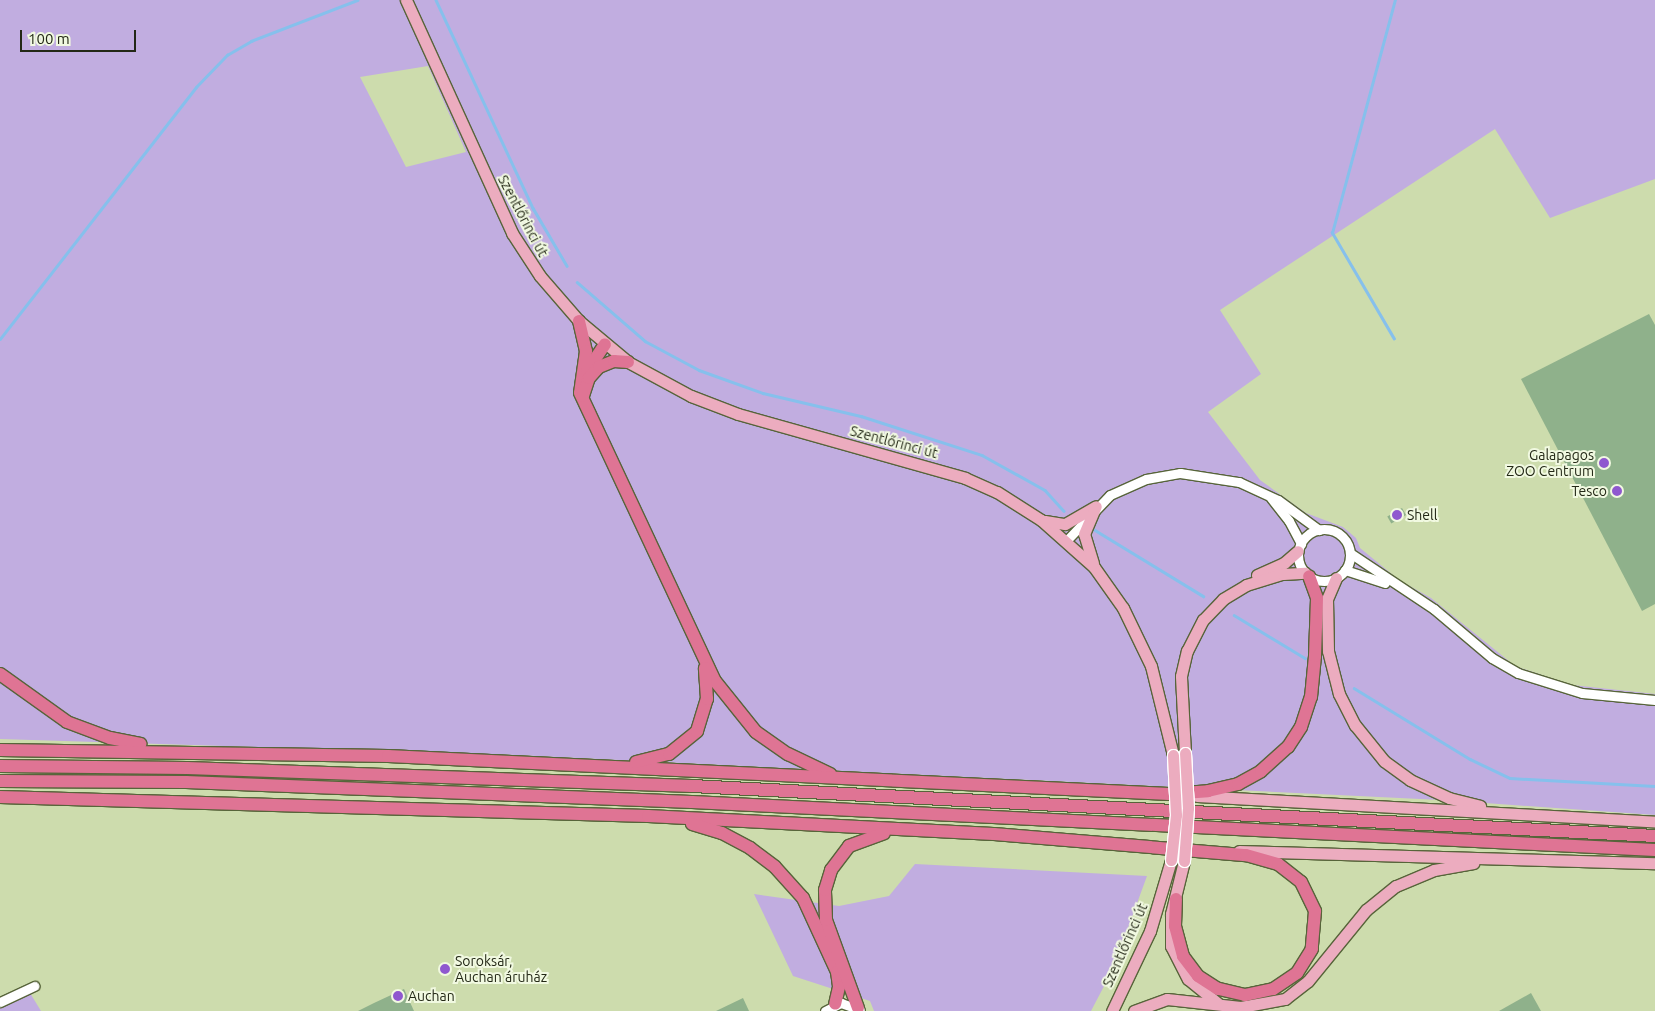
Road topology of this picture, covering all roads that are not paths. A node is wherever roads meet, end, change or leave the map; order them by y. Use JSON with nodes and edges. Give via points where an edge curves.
{"nodes":[{"id":1,"x":406,"y":0,"type":"edge"},
{"id":2,"x":579,"y":321,"type":"junction"},
{"id":3,"x":605,"y":344,"type":"junction"},
{"id":4,"x":586,"y":358,"type":"junction"},
{"id":5,"x":628,"y":362,"type":"junction"},
{"id":6,"x":582,"y":398,"type":"junction"},
{"id":7,"x":1270,"y":498,"type":"junction"},
{"id":8,"x":1096,"y":506,"type":"junction"},
{"id":9,"x":1041,"y":520,"type":"junction"},
{"id":10,"x":1319,"y":530,"type":"junction"},
{"id":11,"x":1067,"y":540,"type":"junction"},
{"id":12,"x":1300,"y":548,"type":"junction"},
{"id":13,"x":1350,"y":553,"type":"junction"},
{"id":14,"x":1094,"y":567,"type":"junction"},
{"id":15,"x":1345,"y":570,"type":"junction"},
{"id":16,"x":1307,"y":575,"type":"junction"},
{"id":17,"x":1336,"y":578,"type":"junction"},
{"id":18,"x":1246,"y":585,"type":"junction"},
{"id":19,"x":1395,"y":586,"type":"junction"},
{"id":20,"x":704,"y":661,"type":"junction"},
{"id":21,"x":0,"y":674,"type":"edge"},
{"id":22,"x":1655,"y":700,"type":"edge"},
{"id":23,"x":0,"y":750,"type":"edge"},
{"id":24,"x":237,"y":751,"type":"junction"},
{"id":25,"x":0,"y":766,"type":"edge"},
{"id":26,"x":610,"y":766,"type":"junction"},
{"id":27,"x":839,"y":777,"type":"junction"},
{"id":28,"x":0,"y":781,"type":"edge"},
{"id":29,"x":1169,"y":794,"type":"junction"},
{"id":30,"x":0,"y":798,"type":"edge"},
{"id":31,"x":1524,"y":814,"type":"junction"},
{"id":32,"x":648,"y":816,"type":"junction"},
{"id":33,"x":1655,"y":822,"type":"edge"},
{"id":34,"x":926,"y":830,"type":"junction"},
{"id":35,"x":1655,"y":836,"type":"edge"},
{"id":36,"x":1655,"y":850,"type":"edge"},
{"id":37,"x":1200,"y":851,"type":"junction"},
{"id":38,"x":1529,"y":860,"type":"junction"},
{"id":39,"x":1655,"y":863,"type":"edge"},
{"id":40,"x":1176,"y":899,"type":"junction"},
{"id":41,"x":34,"y":986,"type":"dead end"},
{"id":42,"x":0,"y":1002,"type":"edge"},
{"id":43,"x":1220,"y":1004,"type":"junction"},
{"id":44,"x":830,"y":1008,"type":"edge"},
{"id":45,"x":859,"y":1010,"type":"edge"},
{"id":46,"x":1112,"y":1011,"type":"edge"},
{"id":47,"x":1134,"y":1011,"type":"edge"}],
"edges":[{"from":1,"to":2,"type":"main road","name":"Szentlőrinci út","via":[[512,233],[540,276]]},
{"from":2,"to":3,"type":"main road","name":"Szentlőrinci út"},
{"from":2,"to":4,"type":"highway"},
{"from":3,"to":4,"type":"highway"},
{"from":3,"to":5,"type":"main road","name":"Szentlőrinci út"},
{"from":3,"to":6,"type":"highway","via":[[584,378]]},
{"from":4,"to":6,"type":"highway","via":[[579,382]]},
{"from":5,"to":6,"type":"highway","via":[[614,361],[599,367],[589,378]]},
{"from":5,"to":9,"type":"main road","name":"Szentlőrinci út","via":[[676,389],[738,414],[964,478],[997,492]]},
{"from":6,"to":20,"type":"highway"},
{"from":7,"to":8,"type":"street","via":[[1230,479],[1180,473],[1137,482]]},
{"from":7,"to":10,"type":"street"},
{"from":7,"to":12,"type":"street","via":[[1293,525]]},
{"from":8,"to":9,"type":"main road","via":[[1065,524]]},
{"from":8,"to":11,"type":"street"},
{"from":8,"to":14,"type":"main road","via":[[1084,534]]},
{"from":9,"to":11,"type":"main road","name":"Szentlőrinci út"},
{"from":10,"to":12,"type":"street"},
{"from":10,"to":13,"type":"street","via":[[1338,533]]},
{"from":11,"to":14,"type":"main road","name":"Szentlőrinci út"},
{"from":12,"to":16,"type":"street"},
{"from":12,"to":18,"type":"main road"},
{"from":13,"to":15,"type":"street"},
{"from":13,"to":19,"type":"street"},
{"from":14,"to":46,"type":"main road","name":"Szentlőrinci út","bridge":true,"via":[[1123,608],[1144,647],[1157,684],[1173,755],[1176,800],[1170,860],[1150,931]]},
{"from":15,"to":17,"type":"street"},
{"from":15,"to":19,"type":"street"},
{"from":16,"to":17,"type":"street","via":[[1322,581]]},
{"from":16,"to":18,"type":"main road","via":[[1276,576]]},
{"from":16,"to":29,"type":"highway","via":[[1317,598],[1313,681],[1307,713],[1293,741],[1270,765],[1238,784]]},
{"from":17,"to":31,"type":"main road","via":[[1328,593],[1326,611],[1331,667],[1344,705],[1367,742],[1402,775],[1434,793]]},
{"from":18,"to":40,"type":"main road","bridge":true,"via":[[1208,614],[1187,651],[1180,697],[1188,808],[1184,861]]},
{"from":19,"to":22,"type":"street","via":[[1434,609],[1492,658],[1525,676],[1582,693]]},
{"from":20,"to":26,"type":"highway","via":[[705,712],[691,738],[669,754]]},
{"from":20,"to":27,"type":"highway","via":[[722,694],[756,732],[788,754]]},
{"from":21,"to":24,"type":"highway","via":[[56,716],[110,738]]},
{"from":23,"to":24,"type":"highway"},
{"from":24,"to":26,"type":"highway"},
{"from":25,"to":35,"type":"highway","via":[[187,768],[692,786]]},
{"from":26,"to":27,"type":"highway"},
{"from":27,"to":29,"type":"highway"},
{"from":28,"to":36,"type":"highway","via":[[186,782],[692,802]]},
{"from":29,"to":31,"type":"main road"},
{"from":30,"to":32,"type":"highway"},
{"from":31,"to":33,"type":"main road"},
{"from":32,"to":34,"type":"highway"},
{"from":32,"to":44,"type":"highway","via":[[722,833],[781,872],[803,898],[839,980]]},
{"from":34,"to":37,"type":"highway"},
{"from":34,"to":45,"type":"highway","via":[[862,838],[842,854],[827,880],[826,920]]},
{"from":37,"to":38,"type":"main road","via":[[1383,853]]},
{"from":37,"to":40,"type":"highway","via":[[1263,858],[1296,877],[1310,898],[1316,918],[1316,932],[1308,958],[1290,980],[1264,992],[1236,994],[1211,986],[1193,971],[1179,946]]},
{"from":38,"to":39,"type":"main road"},
{"from":38,"to":43,"type":"main road","via":[[1464,864],[1408,880],[1366,910],[1308,981],[1285,999],[1256,1006]]},
{"from":40,"to":43,"type":"main road","via":[[1169,928],[1176,962],[1195,987]]},
{"from":41,"to":42,"type":"street"},
{"from":43,"to":47,"type":"main road","via":[[1167,999]]},
{"from":44,"to":45,"type":"street"}]}
